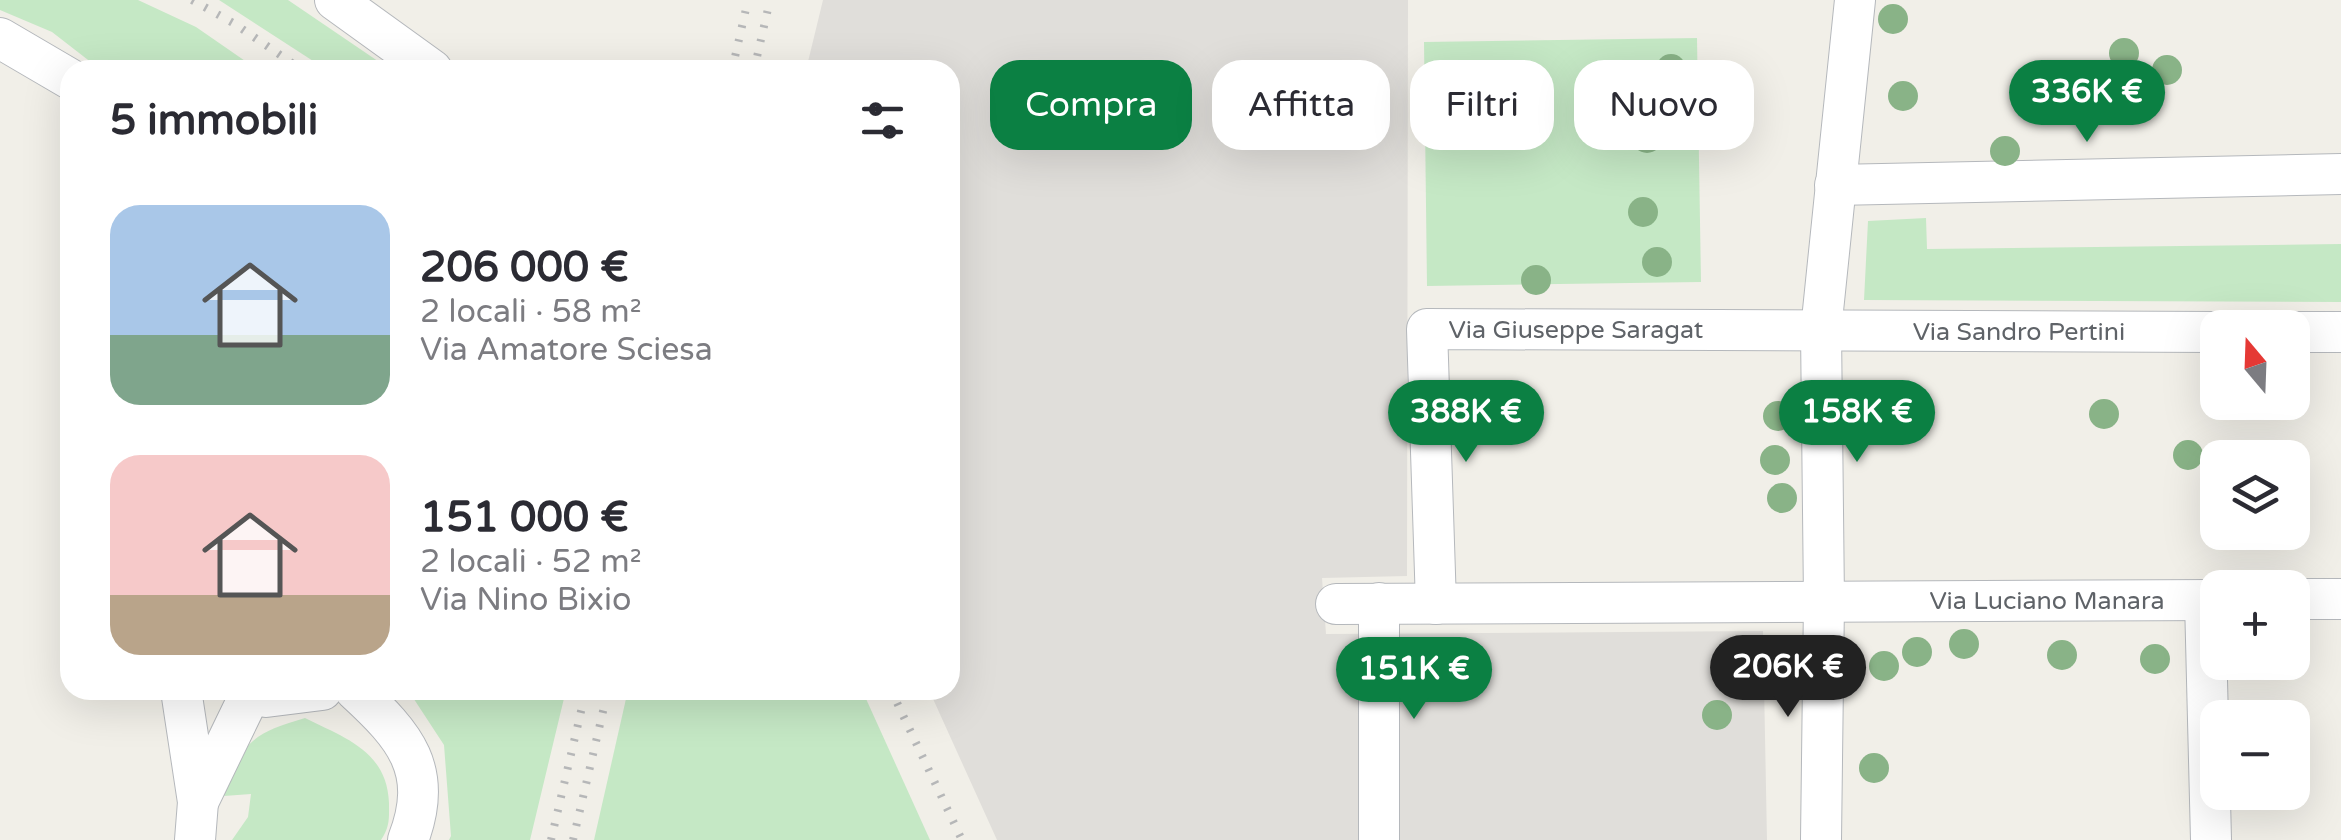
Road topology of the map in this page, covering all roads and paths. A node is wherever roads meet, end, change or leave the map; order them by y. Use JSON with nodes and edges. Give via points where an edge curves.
{"nodes":[{"id":1,"x":335,"y":0,"type":"edge"},
{"id":2,"x":1855,"y":0,"type":"edge"},
{"id":3,"x":0,"y":38,"type":"edge"},
{"id":4,"x":419,"y":60,"type":"edge"},
{"id":5,"x":60,"y":73,"type":"edge"},
{"id":6,"x":2341,"y":174,"type":"edge"},
{"id":7,"x":1836,"y":185,"type":"junction"},
{"id":8,"x":1820,"y":330,"type":"junction"},
{"id":9,"x":2200,"y":332,"type":"edge"},
{"id":10,"x":2310,"y":332,"type":"edge"},
{"id":11,"x":2341,"y":332,"type":"edge"},
{"id":12,"x":2310,"y":599,"type":"edge"},
{"id":13,"x":2341,"y":599,"type":"edge"},
{"id":14,"x":2200,"y":600,"type":"edge"},
{"id":15,"x":1824,"y":601,"type":"junction"},
{"id":16,"x":1336,"y":604,"type":"dead end"},
{"id":17,"x":1379,"y":604,"type":"junction"},
{"id":18,"x":1436,"y":604,"type":"junction"},
{"id":19,"x":2211,"y":680,"type":"edge"},
{"id":20,"x":182,"y":700,"type":"edge"},
{"id":21,"x":207,"y":700,"type":"edge"},
{"id":22,"x":252,"y":700,"type":"edge"},
{"id":23,"x":261,"y":700,"type":"edge"},
{"id":24,"x":358,"y":700,"type":"edge"},
{"id":25,"x":196,"y":821,"type":"edge"},
{"id":26,"x":408,"y":840,"type":"edge"},
{"id":27,"x":1379,"y":840,"type":"edge"},
{"id":28,"x":1822,"y":840,"type":"edge"},
{"id":29,"x":2210,"y":840,"type":"edge"}],
"edges":[{"from":1,"to":4,"type":"street"},
{"from":2,"to":7,"type":"street"},
{"from":3,"to":5,"type":"street"},
{"from":6,"to":7,"type":"street"},
{"from":7,"to":8,"type":"street"},
{"from":8,"to":9,"type":"street","name":"Via Sandro Pertini"},
{"from":8,"to":15,"type":"street"},
{"from":8,"to":18,"type":"street","name":"Via Giuseppe Saragat","via":[[1427,329]]},
{"from":10,"to":11,"type":"street"},
{"from":12,"to":13,"type":"street"},
{"from":14,"to":15,"type":"street","name":"Via Luciano Manara"},
{"from":15,"to":18,"type":"street","name":"Via Luciano Manara"},
{"from":15,"to":28,"type":"street"},
{"from":16,"to":17,"type":"street","name":"Via Luciano Manara"},
{"from":17,"to":18,"type":"street","name":"Via Luciano Manara"},
{"from":17,"to":27,"type":"street"},
{"from":19,"to":29,"type":"street"},
{"from":20,"to":25,"type":"street"},
{"from":21,"to":22,"type":"street","via":[[230,706]]},
{"from":23,"to":25,"type":"street"},
{"from":24,"to":26,"type":"street","via":[[383,715],[418,775],[418,811]]}]}
